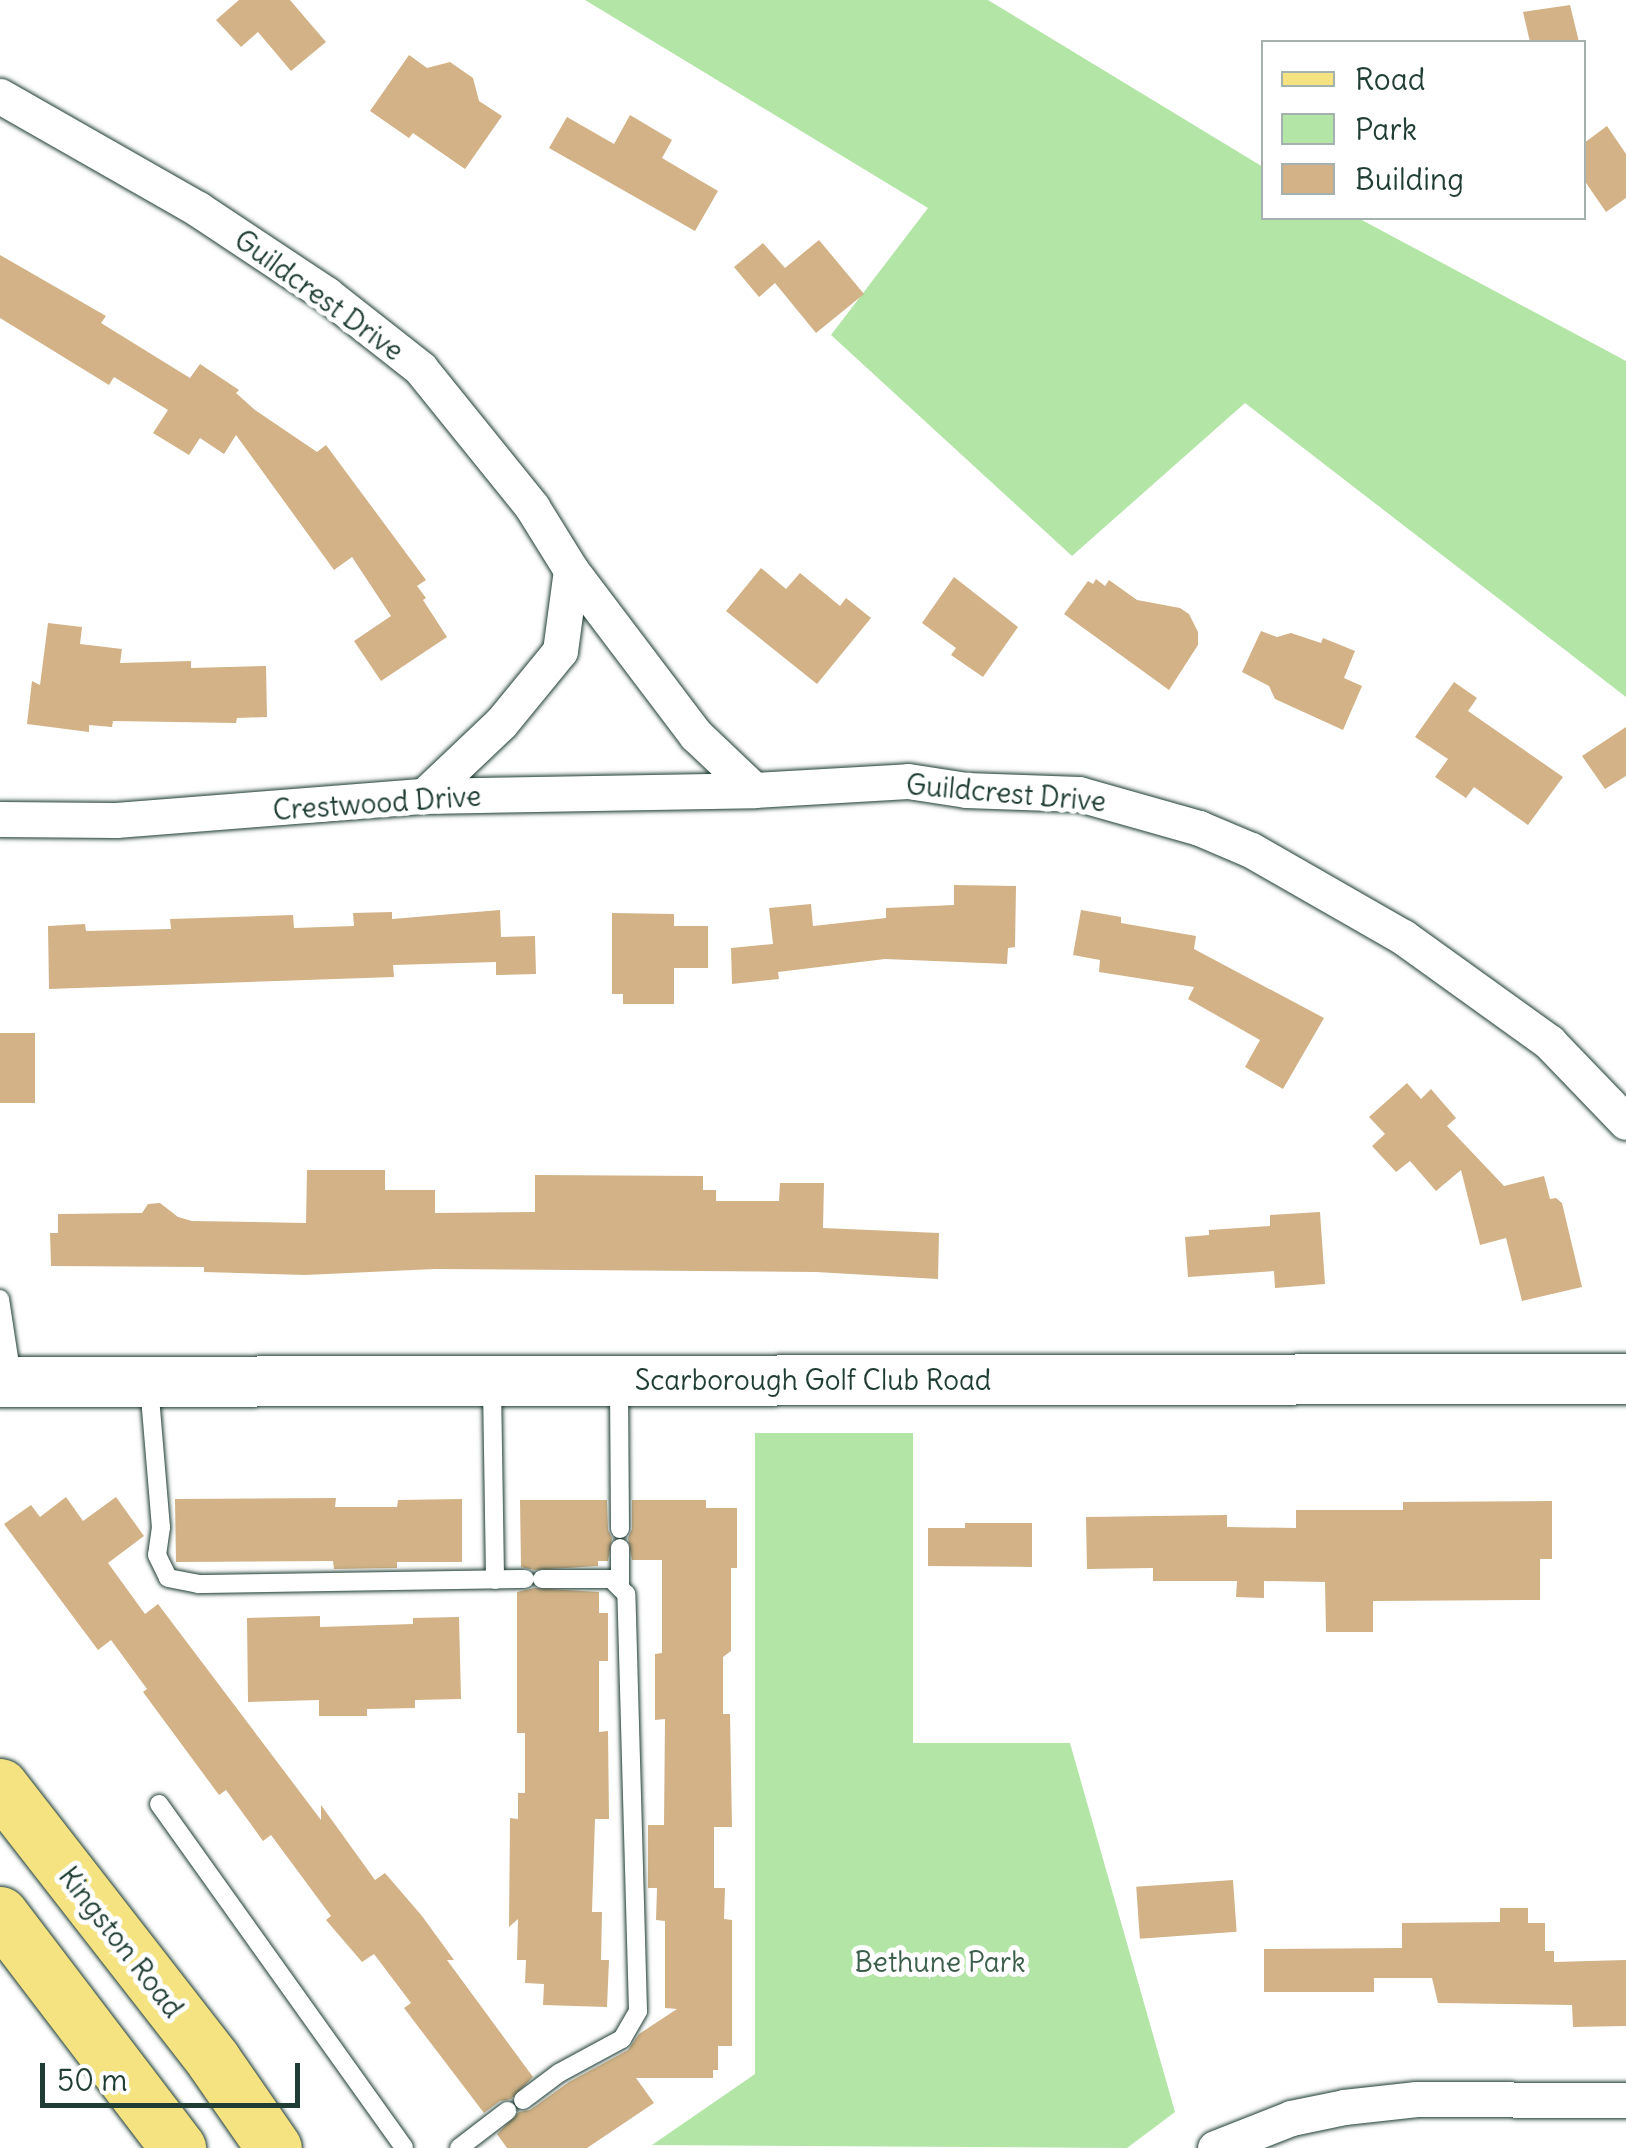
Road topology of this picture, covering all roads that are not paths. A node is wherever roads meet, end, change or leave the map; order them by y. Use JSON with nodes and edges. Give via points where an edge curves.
{"nodes":[{"id":1,"x":0,"y":96,"type":"edge"},
{"id":2,"x":571,"y":570,"type":"junction"},
{"id":3,"x":754,"y":790,"type":"junction"},
{"id":4,"x":424,"y":796,"type":"junction"},
{"id":5,"x":0,"y":820,"type":"edge"},
{"id":6,"x":1626,"y":1122,"type":"edge"},
{"id":7,"x":0,"y":1299,"type":"edge"},
{"id":8,"x":492,"y":1379,"type":"junction"},
{"id":9,"x":1626,"y":1379,"type":"edge"},
{"id":10,"x":149,"y":1380,"type":"junction"},
{"id":11,"x":619,"y":1380,"type":"junction"},
{"id":12,"x":6,"y":1382,"type":"edge"},
{"id":13,"x":620,"y":1528,"type":"dead end"},
{"id":14,"x":620,"y":1548,"type":"dead end"},
{"id":15,"x":495,"y":1580,"type":"junction"},
{"id":16,"x":620,"y":1584,"type":"junction"},
{"id":17,"x":0,"y":1786,"type":"edge"},
{"id":18,"x":158,"y":1804,"type":"dead end"},
{"id":19,"x":0,"y":1914,"type":"edge"},
{"id":20,"x":1626,"y":2100,"type":"edge"},
{"id":21,"x":178,"y":2148,"type":"edge"},
{"id":22,"x":274,"y":2148,"type":"edge"},
{"id":23,"x":404,"y":2148,"type":"edge"},
{"id":24,"x":459,"y":2148,"type":"edge"},
{"id":25,"x":1215,"y":2148,"type":"edge"}],
"edges":[{"from":1,"to":2,"type":"street","name":"Guildcrest Drive","via":[[198,209],[326,294],[420,368],[532,507]]},
{"from":2,"to":3,"type":"street","name":"Guildcrest Drive","via":[[696,736]]},
{"from":2,"to":4,"type":"street","via":[[560,651],[501,722]]},
{"from":3,"to":4,"type":"street","name":"Crestwood Drive"},
{"from":3,"to":6,"type":"street","name":"Guildcrest Drive","via":[[908,782],[1079,794],[1198,828],[1251,850],[1403,937],[1549,1042]]},
{"from":4,"to":5,"type":"street","name":"Crestwood Drive","via":[[116,820]]},
{"from":7,"to":12,"type":"lane"},
{"from":8,"to":10,"type":"street","name":"Scarborough Golf Club Road"},
{"from":8,"to":11,"type":"street","name":"Scarborough Golf Club Road"},
{"from":8,"to":15,"type":"lane"},
{"from":9,"to":11,"type":"street","name":"Scarborough Golf Club Road"},
{"from":10,"to":12,"type":"street","name":"Scarborough Golf Club Road"},
{"from":10,"to":15,"type":"lane","via":[[161,1527],[157,1556],[168,1578],[198,1584]]},
{"from":11,"to":13,"type":"lane"},
{"from":14,"to":16,"type":"lane"},
{"from":15,"to":16,"type":"lane","via":[[608,1578]]},
{"from":16,"to":24,"type":"lane","via":[[626,1594],[638,2011],[622,2039],[560,2072]]},
{"from":17,"to":22,"type":"main road","name":"Kingston Road"},
{"from":18,"to":23,"type":"lane"},
{"from":19,"to":21,"type":"main road"},
{"from":20,"to":25,"type":"street","via":[[1362,2105],[1291,2118]]}]}
